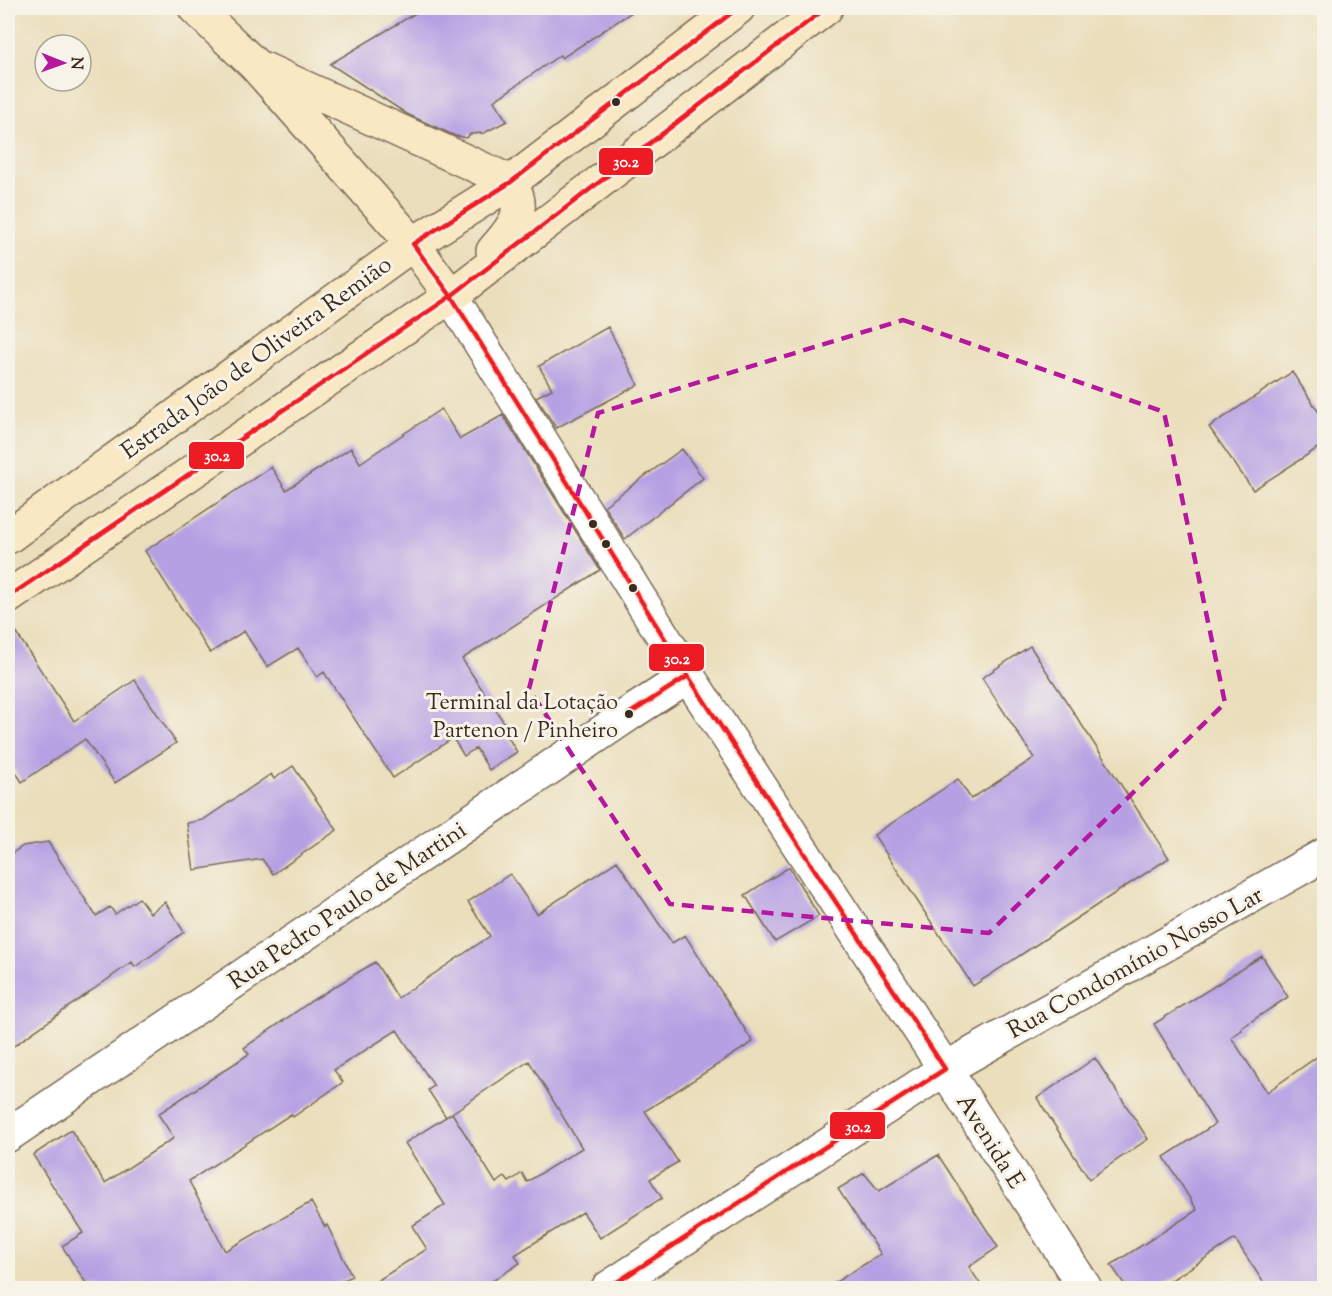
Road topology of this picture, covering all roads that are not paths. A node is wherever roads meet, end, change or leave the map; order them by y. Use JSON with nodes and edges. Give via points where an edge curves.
{"nodes":[{"id":1,"x":195,"y":8,"type":"edge"},
{"id":2,"x":738,"y":8,"type":"edge"},
{"id":3,"x":826,"y":8,"type":"edge"},
{"id":4,"x":255,"y":65,"type":"junction"},
{"id":5,"x":511,"y":182,"type":"junction"},
{"id":6,"x":412,"y":244,"type":"junction"},
{"id":7,"x":451,"y":296,"type":"junction"},
{"id":8,"x":8,"y":537,"type":"edge"},
{"id":9,"x":8,"y":597,"type":"edge"},
{"id":10,"x":688,"y":676,"type":"junction"},
{"id":11,"x":1324,"y":855,"type":"edge"},
{"id":12,"x":945,"y":1069,"type":"junction"},
{"id":13,"x":8,"y":1135,"type":"edge"},
{"id":14,"x":608,"y":1288,"type":"edge"},
{"id":15,"x":1085,"y":1288,"type":"edge"}],
"edges":[{"from":1,"to":4,"type":"main road"},
{"from":2,"to":5,"type":"main road","name":"Estrada João de Oliveira Remião"},
{"from":3,"to":7,"type":"main road"},
{"from":4,"to":5,"type":"main road"},
{"from":4,"to":6,"type":"main road"},
{"from":5,"to":6,"type":"main road","name":"Estrada João de Oliveira Remião"},
{"from":5,"to":7,"type":"main road","via":[[518,204],[514,227]]},
{"from":6,"to":7,"type":"main road"},
{"from":6,"to":8,"type":"main road","name":"Estrada João de Oliveira Remião"},
{"from":7,"to":9,"type":"main road"},
{"from":7,"to":10,"type":"street","name":"Avenida E"},
{"from":10,"to":12,"type":"street","name":"Avenida E"},
{"from":10,"to":13,"type":"street","name":"Rua Pedro Paulo de Martini"},
{"from":11,"to":12,"type":"street","name":"Rua Condomínio Nosso Lar"},
{"from":12,"to":14,"type":"street","name":"Rua Condomínio Nosso Lar"},
{"from":12,"to":15,"type":"street","name":"Avenida E"}]}
